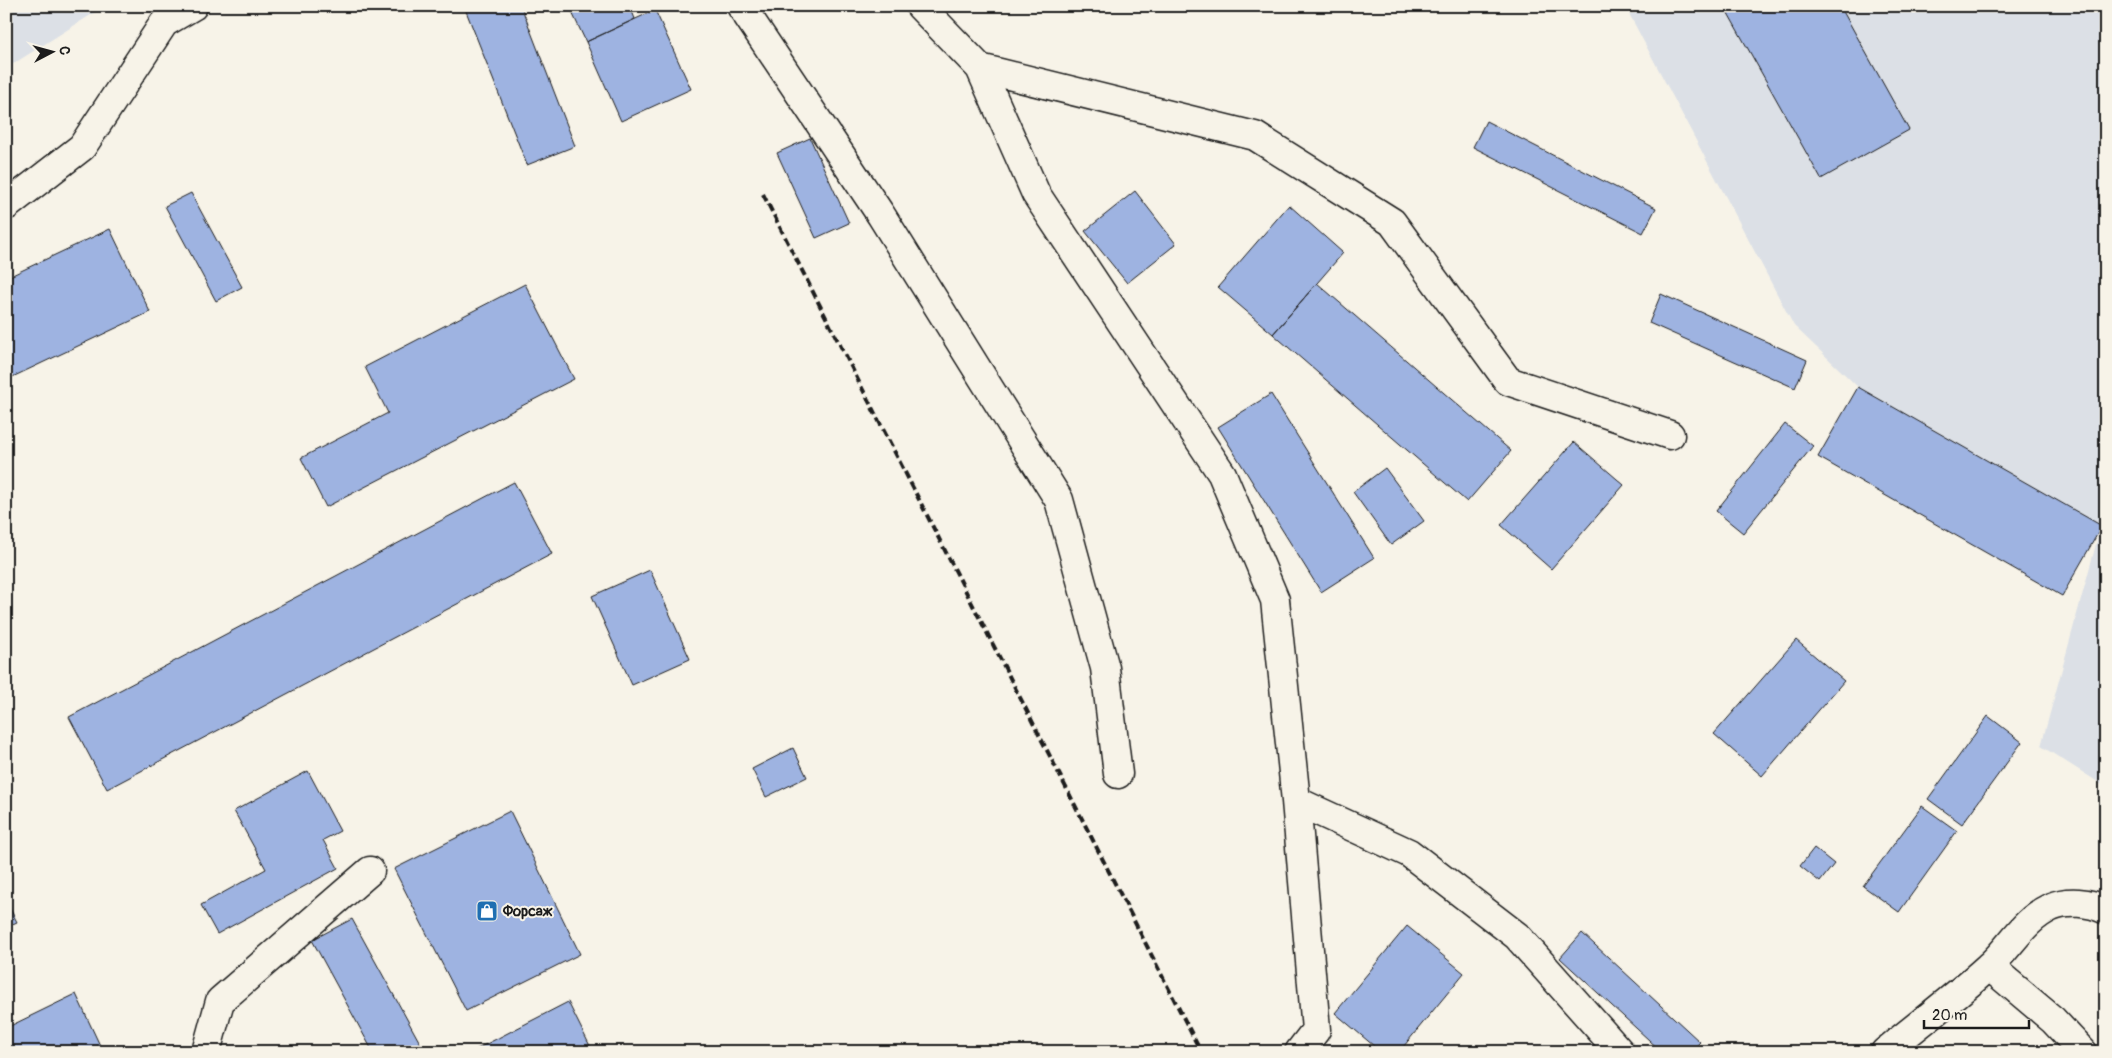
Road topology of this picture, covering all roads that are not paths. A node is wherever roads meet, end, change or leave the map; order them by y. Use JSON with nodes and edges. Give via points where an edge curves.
{"nodes":[{"id":1,"x":193,"y":6,"type":"edge"},
{"id":2,"x":741,"y":6,"type":"edge"},
{"id":3,"x":920,"y":6,"type":"edge"},
{"id":4,"x":980,"y":68,"type":"junction"},
{"id":5,"x":6,"y":206,"type":"edge"},
{"id":6,"x":1670,"y":435,"type":"dead end"},
{"id":7,"x":1118,"y":774,"type":"dead end"},
{"id":8,"x":1296,"y":801,"type":"junction"},
{"id":9,"x":370,"y":871,"type":"dead end"},
{"id":10,"x":2106,"y":910,"type":"edge"},
{"id":11,"x":1989,"y":966,"type":"junction"},
{"id":12,"x":1322,"y":1041,"type":"edge"},
{"id":13,"x":206,"y":1052,"type":"edge"},
{"id":14,"x":1299,"y":1052,"type":"edge"},
{"id":15,"x":1620,"y":1052,"type":"edge"},
{"id":16,"x":1885,"y":1052,"type":"edge"},
{"id":17,"x":2083,"y":1052,"type":"edge"}],
"edges":[{"from":1,"to":5,"type":"street","via":[[164,23],[82,147]]},
{"from":2,"to":7,"type":"street","via":[[881,214],[1059,500],[1105,668]]},
{"from":3,"to":4,"type":"street"},
{"from":4,"to":6,"type":"street","via":[[1255,136],[1392,222],[1508,381]]},
{"from":4,"to":8,"type":"street","via":[[1036,194],[1222,474],[1275,600]]},
{"from":8,"to":12,"type":"street"},
{"from":8,"to":15,"type":"street","via":[[1410,853],[1517,936]]},
{"from":9,"to":13,"type":"street","via":[[220,1001]]},
{"from":10,"to":11,"type":"street","via":[[2073,902],[2052,906],[2033,918]]},
{"from":11,"to":16,"type":"street"},
{"from":11,"to":17,"type":"street","via":[[2053,1020]]},
{"from":12,"to":14,"type":"street"}]}
